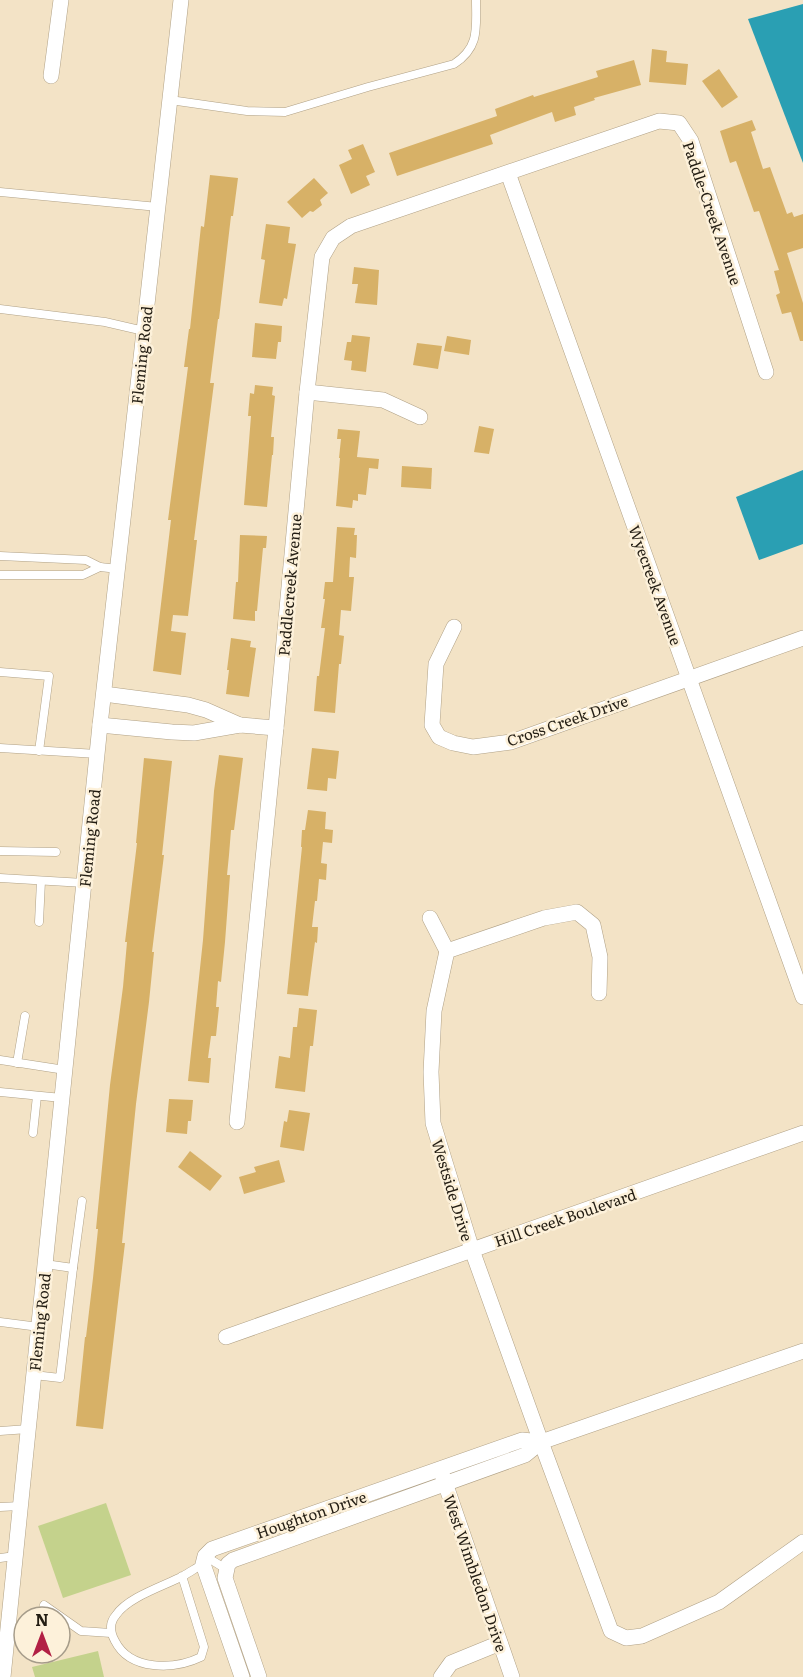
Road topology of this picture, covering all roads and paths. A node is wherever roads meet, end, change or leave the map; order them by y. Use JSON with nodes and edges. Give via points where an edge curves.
{"nodes":[{"id":1,"x":61,"y":0,"type":"edge"},
{"id":2,"x":181,"y":0,"type":"edge"},
{"id":3,"x":476,"y":0,"type":"edge"},
{"id":4,"x":51,"y":76,"type":"dead end"},
{"id":5,"x":170,"y":100,"type":"junction"},
{"id":6,"x":508,"y":173,"type":"junction"},
{"id":7,"x":0,"y":192,"type":"edge"},
{"id":8,"x":158,"y":207,"type":"junction"},
{"id":9,"x":0,"y":309,"type":"edge"},
{"id":10,"x":144,"y":331,"type":"junction"},
{"id":11,"x":766,"y":372,"type":"dead end"},
{"id":12,"x":307,"y":392,"type":"junction"},
{"id":13,"x":420,"y":417,"type":"dead end"},
{"id":14,"x":0,"y":556,"type":"edge"},
{"id":15,"x":100,"y":567,"type":"junction"},
{"id":16,"x":118,"y":569,"type":"junction"},
{"id":17,"x":0,"y":575,"type":"edge"},
{"id":18,"x":454,"y":627,"type":"dead end"},
{"id":19,"x":803,"y":638,"type":"edge"},
{"id":20,"x":0,"y":672,"type":"edge"},
{"id":21,"x":689,"y":677,"type":"junction"},
{"id":22,"x":104,"y":694,"type":"junction"},
{"id":23,"x":100,"y":725,"type":"junction"},
{"id":24,"x":240,"y":725,"type":"junction"},
{"id":25,"x":276,"y":728,"type":"junction"},
{"id":26,"x":0,"y":748,"type":"edge"},
{"id":27,"x":39,"y":751,"type":"junction"},
{"id":28,"x":97,"y":754,"type":"junction"},
{"id":29,"x":0,"y":851,"type":"edge"},
{"id":30,"x":56,"y":852,"type":"dead end"},
{"id":31,"x":0,"y":878,"type":"edge"},
{"id":32,"x":41,"y":881,"type":"junction"},
{"id":33,"x":84,"y":883,"type":"junction"},
{"id":34,"x":430,"y":918,"type":"dead end"},
{"id":35,"x":39,"y":922,"type":"dead end"},
{"id":36,"x":447,"y":951,"type":"junction"},
{"id":37,"x":599,"y":993,"type":"dead end"},
{"id":38,"x":803,"y":997,"type":"edge"},
{"id":39,"x":25,"y":1017,"type":"dead end"},
{"id":40,"x":0,"y":1060,"type":"edge"},
{"id":41,"x":17,"y":1063,"type":"junction"},
{"id":42,"x":65,"y":1070,"type":"junction"},
{"id":43,"x":0,"y":1092,"type":"edge"},
{"id":44,"x":37,"y":1096,"type":"junction"},
{"id":45,"x":62,"y":1098,"type":"junction"},
{"id":46,"x":237,"y":1122,"type":"dead end"},
{"id":47,"x":33,"y":1133,"type":"dead end"},
{"id":48,"x":803,"y":1133,"type":"edge"},
{"id":49,"x":82,"y":1201,"type":"dead end"},
{"id":50,"x":472,"y":1250,"type":"junction"},
{"id":51,"x":45,"y":1264,"type":"junction"},
{"id":52,"x":74,"y":1268,"type":"junction"},
{"id":53,"x":0,"y":1322,"type":"edge"},
{"id":54,"x":39,"y":1327,"type":"junction"},
{"id":55,"x":226,"y":1337,"type":"dead end"},
{"id":56,"x":803,"y":1351,"type":"edge"},
{"id":57,"x":34,"y":1375,"type":"junction"},
{"id":58,"x":28,"y":1429,"type":"junction"},
{"id":59,"x":0,"y":1431,"type":"edge"},
{"id":60,"x":541,"y":1442,"type":"junction"},
{"id":61,"x":440,"y":1469,"type":"junction"},
{"id":62,"x":446,"y":1484,"type":"junction"},
{"id":63,"x":20,"y":1506,"type":"junction"},
{"id":64,"x":334,"y":1506,"type":"junction"},
{"id":65,"x":0,"y":1507,"type":"edge"},
{"id":66,"x":340,"y":1521,"type":"junction"},
{"id":67,"x":803,"y":1542,"type":"edge"},
{"id":68,"x":8,"y":1557,"type":"edge"},
{"id":69,"x":204,"y":1560,"type":"junction"},
{"id":70,"x":226,"y":1569,"type":"junction"},
{"id":71,"x":182,"y":1576,"type":"junction"},
{"id":72,"x":4,"y":1616,"type":"edge"},
{"id":73,"x":72,"y":1625,"type":"edge"},
{"id":74,"x":111,"y":1633,"type":"junction"},
{"id":75,"x":500,"y":1643,"type":"junction"},
{"id":76,"x":2,"y":1669,"type":"edge"},
{"id":77,"x":255,"y":1676,"type":"edge"},
{"id":78,"x":242,"y":1677,"type":"edge"},
{"id":79,"x":441,"y":1677,"type":"edge"},
{"id":80,"x":512,"y":1677,"type":"edge"}],
"edges":[{"from":1,"to":4,"type":"street"},
{"from":2,"to":5,"type":"street","name":"Fleming Road"},
{"from":3,"to":5,"type":"lane","via":[[476,36],[471,49],[454,64],[285,112]]},
{"from":5,"to":8,"type":"street","name":"Fleming Road"},
{"from":6,"to":11,"type":"street","name":"Paddle-Creek Avenue","via":[[659,121],[679,123],[691,141]]},
{"from":6,"to":12,"type":"street","name":"Paddlecreek Avenue","via":[[351,226],[333,238],[322,257]]},
{"from":6,"to":21,"type":"street","name":"Wyecreek Avenue"},
{"from":7,"to":8,"type":"lane"},
{"from":8,"to":10,"type":"street","name":"Fleming Road"},
{"from":9,"to":10,"type":"lane","via":[[105,322]]},
{"from":10,"to":16,"type":"street","name":"Fleming Road"},
{"from":12,"to":13,"type":"street","via":[[383,400]]},
{"from":12,"to":25,"type":"street","name":"Paddlecreek Avenue"},
{"from":14,"to":15,"type":"lane","via":[[86,560]]},
{"from":15,"to":16,"type":"lane"},
{"from":15,"to":17,"type":"lane","via":[[83,575]]},
{"from":16,"to":22,"type":"street","name":"Fleming Road"},
{"from":18,"to":21,"type":"street","name":"Cross Creek Drive","via":[[436,664],[432,725],[439,737],[453,743],[473,747],[511,742]]},
{"from":19,"to":21,"type":"street","name":"Cross Creek Drive"},
{"from":20,"to":27,"type":"lane","via":[[49,676]]},
{"from":21,"to":38,"type":"street","name":"Wyecreek Avenue"},
{"from":22,"to":23,"type":"street","name":"Fleming Road"},
{"from":22,"to":24,"type":"street","via":[[188,705]]},
{"from":23,"to":24,"type":"street","via":[[194,733]]},
{"from":23,"to":28,"type":"street","name":"Fleming Road"},
{"from":24,"to":25,"type":"street"},
{"from":25,"to":46,"type":"street","name":"Paddlecreek Avenue"},
{"from":26,"to":27,"type":"lane"},
{"from":27,"to":28,"type":"lane"},
{"from":28,"to":33,"type":"street","name":"Fleming Road"},
{"from":29,"to":30,"type":"lane"},
{"from":31,"to":32,"type":"lane"},
{"from":32,"to":33,"type":"lane"},
{"from":32,"to":35,"type":"lane"},
{"from":33,"to":42,"type":"street","name":"Fleming Road"},
{"from":34,"to":36,"type":"street"},
{"from":36,"to":37,"type":"street","via":[[544,918],[577,912],[593,926],[600,957]]},
{"from":36,"to":50,"type":"street","name":"Westside Drive","via":[[434,1011],[433,1123]]},
{"from":39,"to":41,"type":"lane"},
{"from":40,"to":41,"type":"lane"},
{"from":41,"to":42,"type":"lane"},
{"from":42,"to":45,"type":"street","name":"Fleming Road"},
{"from":43,"to":44,"type":"lane"},
{"from":44,"to":45,"type":"lane"},
{"from":44,"to":47,"type":"lane"},
{"from":45,"to":51,"type":"street","name":"Fleming Road"},
{"from":48,"to":50,"type":"street","name":"Hill Creek Boulevard"},
{"from":49,"to":52,"type":"lane"},
{"from":50,"to":55,"type":"street","name":"Hill Creek Boulevard"},
{"from":50,"to":60,"type":"street","name":"Westside Drive"},
{"from":51,"to":52,"type":"lane"},
{"from":51,"to":54,"type":"street","name":"Fleming Road"},
{"from":52,"to":57,"type":"lane","via":[[60,1378]]},
{"from":53,"to":54,"type":"lane"},
{"from":54,"to":57,"type":"street","name":"Fleming Road"},
{"from":56,"to":60,"type":"street","name":"Houghton Drive"},
{"from":57,"to":58,"type":"street","name":"Fleming Road"},
{"from":58,"to":59,"type":"lane"},
{"from":58,"to":63,"type":"street","name":"Fleming Road"},
{"from":60,"to":61,"type":"street","name":"Houghton Drive","via":[[522,1440]]},
{"from":60,"to":62,"type":"street","name":"Houghton Drive","via":[[525,1455]]},
{"from":60,"to":67,"type":"street","name":"Westside Drive","via":[[611,1631],[626,1638],[642,1636],[719,1602]]},
{"from":61,"to":62,"type":"street","name":"West Wimbledon Drive"},
{"from":61,"to":64,"type":"street","name":"Houghton Drive"},
{"from":62,"to":66,"type":"street","name":"Houghton Drive"},
{"from":62,"to":75,"type":"street","name":"West Wimbledon Drive"},
{"from":63,"to":65,"type":"lane"},
{"from":63,"to":68,"type":"street","name":"Fleming Road"},
{"from":64,"to":66,"type":"lane"},
{"from":64,"to":69,"type":"street","name":"Houghton Drive","via":[[220,1545]]},
{"from":66,"to":70,"type":"street","name":"Houghton Drive","via":[[232,1560]]},
{"from":68,"to":72,"type":"street","name":"Fleming Road"},
{"from":69,"to":70,"type":"lane"},
{"from":69,"to":71,"type":"lane"},
{"from":69,"to":78,"type":"street"},
{"from":70,"to":77,"type":"street","via":[[225,1578]]},
{"from":71,"to":74,"type":"lane","via":[[123,1606],[114,1617]]},
{"from":71,"to":74,"type":"lane","via":[[204,1647],[201,1657],[187,1664],[162,1666],[138,1662],[120,1651]]},
{"from":72,"to":76,"type":"street","name":"Fleming Road"},
{"from":73,"to":74,"type":"lane","via":[[81,1631]]},
{"from":75,"to":79,"type":"street","via":[[451,1663]]},
{"from":75,"to":80,"type":"street","name":"West Wimbledon Drive"}]}
